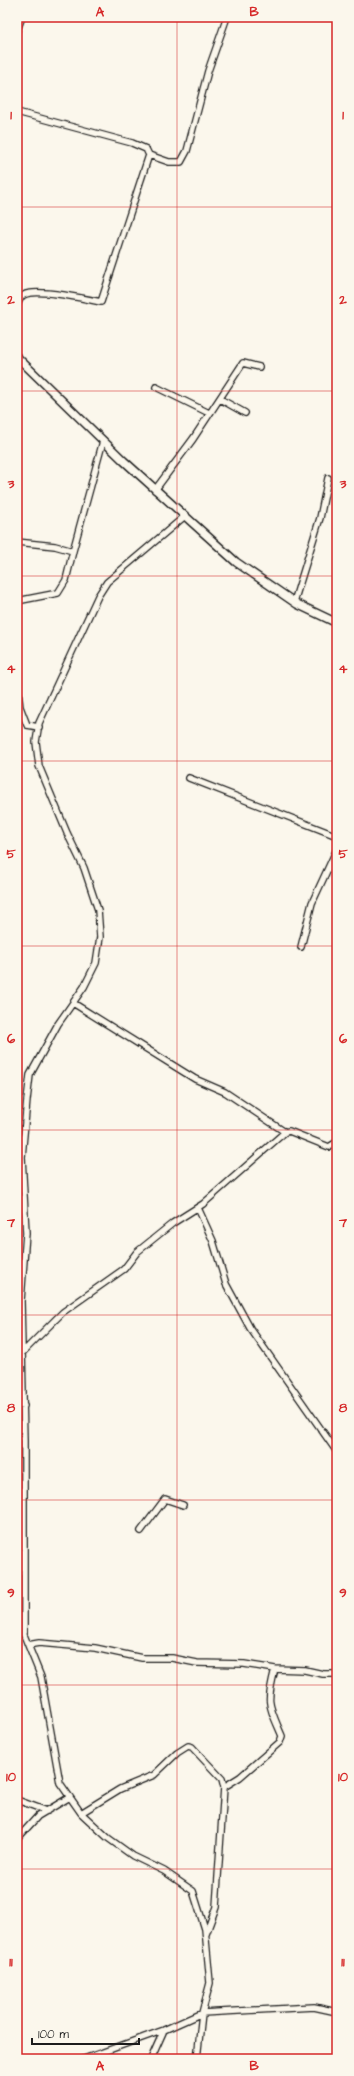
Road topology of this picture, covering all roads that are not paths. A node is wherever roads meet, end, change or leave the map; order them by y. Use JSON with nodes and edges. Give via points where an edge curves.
{"nodes":[{"id":1,"x":22,"y":17,"type":"edge"},
{"id":2,"x":228,"y":17,"type":"edge"},
{"id":3,"x":17,"y":30,"type":"edge"},
{"id":4,"x":17,"y":112,"type":"edge"},
{"id":5,"x":149,"y":155,"type":"junction"},
{"id":6,"x":17,"y":304,"type":"edge"},
{"id":7,"x":17,"y":357,"type":"edge"},
{"id":8,"x":259,"y":367,"type":"dead end"},
{"id":9,"x":156,"y":387,"type":"dead end"},
{"id":10,"x":220,"y":398,"type":"junction"},
{"id":11,"x":245,"y":413,"type":"dead end"},
{"id":12,"x":209,"y":414,"type":"junction"},
{"id":13,"x":103,"y":441,"type":"junction"},
{"id":14,"x":328,"y":478,"type":"dead end"},
{"id":15,"x":155,"y":490,"type":"junction"},
{"id":16,"x":185,"y":516,"type":"junction"},
{"id":17,"x":17,"y":542,"type":"edge"},
{"id":18,"x":73,"y":551,"type":"junction"},
{"id":19,"x":17,"y":601,"type":"edge"},
{"id":20,"x":294,"y":602,"type":"junction"},
{"id":21,"x":337,"y":623,"type":"edge"},
{"id":22,"x":17,"y":683,"type":"edge"},
{"id":23,"x":39,"y":727,"type":"junction"},
{"id":24,"x":189,"y":778,"type":"dead end"},
{"id":25,"x":337,"y":836,"type":"edge"},
{"id":26,"x":337,"y":849,"type":"edge"},
{"id":27,"x":301,"y":947,"type":"dead end"},
{"id":28,"x":73,"y":1003,"type":"junction"},
{"id":29,"x":285,"y":1132,"type":"junction"},
{"id":30,"x":337,"y":1142,"type":"edge"},
{"id":31,"x":198,"y":1208,"type":"junction"},
{"id":32,"x":22,"y":1353,"type":"junction"},
{"id":33,"x":17,"y":1405,"type":"edge"},
{"id":34,"x":24,"y":1406,"type":"junction"},
{"id":35,"x":337,"y":1452,"type":"edge"},
{"id":36,"x":183,"y":1505,"type":"dead end"},
{"id":37,"x":140,"y":1531,"type":"dead end"},
{"id":38,"x":17,"y":1635,"type":"edge"},
{"id":39,"x":24,"y":1635,"type":"junction"},
{"id":40,"x":28,"y":1645,"type":"junction"},
{"id":41,"x":276,"y":1669,"type":"junction"},
{"id":42,"x":337,"y":1674,"type":"edge"},
{"id":43,"x":224,"y":1787,"type":"junction"},
{"id":44,"x":70,"y":1797,"type":"junction"},
{"id":45,"x":17,"y":1800,"type":"edge"},
{"id":46,"x":47,"y":1811,"type":"junction"},
{"id":47,"x":81,"y":1813,"type":"junction"},
{"id":48,"x":17,"y":1839,"type":"edge"},
{"id":49,"x":206,"y":1936,"type":"junction"},
{"id":50,"x":337,"y":2012,"type":"edge"},
{"id":51,"x":202,"y":2013,"type":"junction"},
{"id":52,"x":164,"y":2030,"type":"junction"},
{"id":53,"x":84,"y":2059,"type":"edge"},
{"id":54,"x":151,"y":2059,"type":"edge"},
{"id":55,"x":197,"y":2059,"type":"edge"}],
"edges":[{"from":1,"to":3,"type":"street"},
{"from":2,"to":5,"type":"street","via":[[208,71],[187,151],[181,162],[169,162]]},
{"from":4,"to":5,"type":"street","via":[[132,143],[146,149]]},
{"from":5,"to":6,"type":"street","via":[[101,302],[30,293],[23,295]]},
{"from":7,"to":13,"type":"street"},
{"from":8,"to":10,"type":"street","via":[[243,363]]},
{"from":9,"to":12,"type":"street"},
{"from":10,"to":11,"type":"street"},
{"from":10,"to":12,"type":"street"},
{"from":12,"to":15,"type":"street"},
{"from":13,"to":15,"type":"street"},
{"from":13,"to":18,"type":"street"},
{"from":14,"to":20,"type":"street","via":[[320,518]]},
{"from":15,"to":16,"type":"street"},
{"from":16,"to":20,"type":"street","via":[[236,562]]},
{"from":16,"to":23,"type":"street","via":[[107,582],[95,602]]},
{"from":17,"to":18,"type":"street","via":[[55,546]]},
{"from":18,"to":19,"type":"street","via":[[66,580],[58,593]]},
{"from":20,"to":21,"type":"street"},
{"from":22,"to":23,"type":"street","via":[[20,707],[27,725]]},
{"from":23,"to":28,"type":"street","via":[[36,742],[39,766],[84,868],[98,910],[100,937],[96,963]]},
{"from":24,"to":25,"type":"street"},
{"from":26,"to":27,"type":"street","via":[[312,904]]},
{"from":28,"to":29,"type":"street","via":[[195,1079],[225,1092]]},
{"from":28,"to":32,"type":"street","via":[[58,1024],[30,1075],[22,1157],[26,1233],[21,1301]]},
{"from":29,"to":30,"type":"street","via":[[295,1133],[329,1147]]},
{"from":29,"to":31,"type":"street"},
{"from":31,"to":32,"type":"street","via":[[173,1223],[137,1252],[124,1269],[63,1312]]},
{"from":31,"to":35,"type":"street","via":[[213,1241],[226,1284],[250,1328]]},
{"from":32,"to":34,"type":"street"},
{"from":33,"to":34,"type":"street"},
{"from":34,"to":39,"type":"street"},
{"from":36,"to":37,"type":"street","via":[[165,1498]]},
{"from":38,"to":39,"type":"street"},
{"from":39,"to":40,"type":"street"},
{"from":40,"to":41,"type":"street","via":[[39,1643],[95,1648],[142,1658],[172,1658],[197,1663],[244,1664]]},
{"from":40,"to":44,"type":"street","via":[[41,1677],[60,1783]]},
{"from":41,"to":42,"type":"street"},
{"from":41,"to":43,"type":"street","via":[[268,1699],[282,1736],[280,1742],[246,1772]]},
{"from":43,"to":47,"type":"street","via":[[222,1779],[192,1747],[188,1746],[166,1761],[154,1774],[120,1789]]},
{"from":43,"to":49,"type":"street","via":[[216,1907]]},
{"from":44,"to":46,"type":"street"},
{"from":44,"to":47,"type":"street"},
{"from":45,"to":46,"type":"street"},
{"from":46,"to":48,"type":"street","via":[[38,1816]]},
{"from":47,"to":49,"type":"street","via":[[108,1838],[133,1856],[164,1871],[193,1891]]},
{"from":49,"to":51,"type":"street","via":[[210,1983]]},
{"from":50,"to":51,"type":"street","via":[[314,2007]]},
{"from":51,"to":52,"type":"street"},
{"from":51,"to":55,"type":"street"},
{"from":52,"to":53,"type":"street"},
{"from":52,"to":54,"type":"street"}]}
